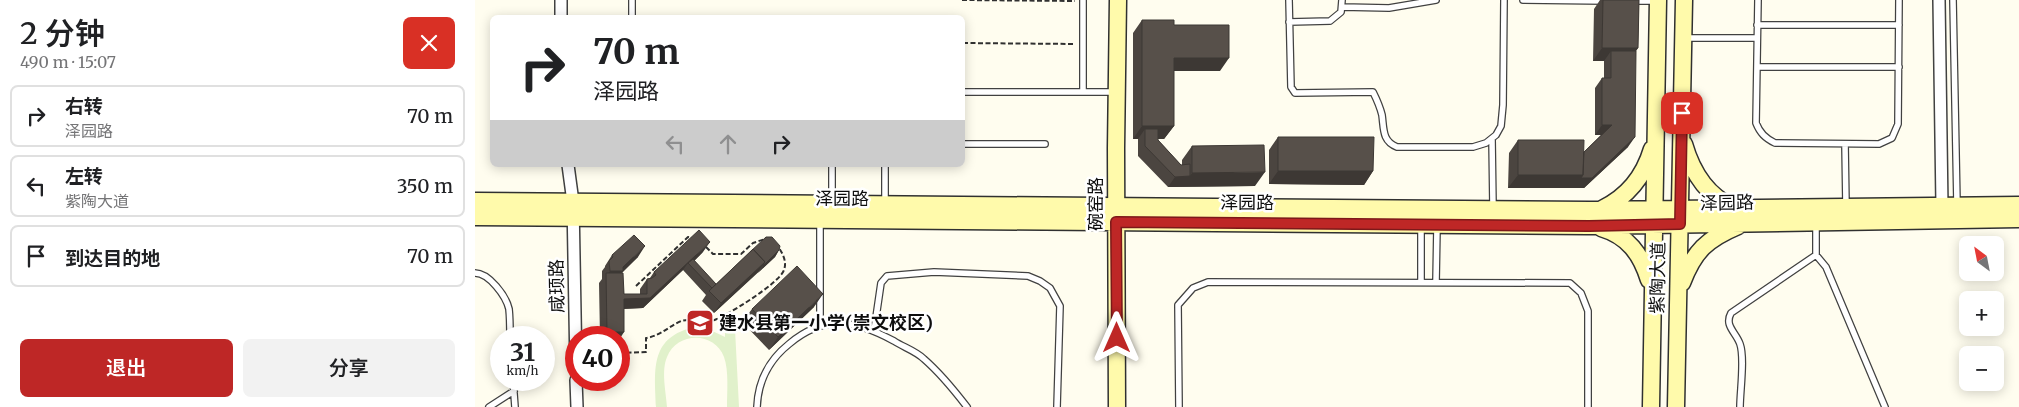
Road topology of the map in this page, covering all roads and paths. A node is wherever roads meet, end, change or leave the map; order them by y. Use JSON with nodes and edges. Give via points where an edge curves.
{"nodes":[{"id":1,"x":561,"y":0,"type":"edge"},
{"id":2,"x":632,"y":0,"type":"edge"},
{"id":3,"x":962,"y":0,"type":"edge"},
{"id":4,"x":1083,"y":0,"type":"edge"},
{"id":5,"x":1118,"y":0,"type":"edge"},
{"id":6,"x":1289,"y":0,"type":"edge"},
{"id":7,"x":1342,"y":0,"type":"edge"},
{"id":8,"x":1436,"y":0,"type":"edge"},
{"id":9,"x":1504,"y":0,"type":"edge"},
{"id":10,"x":1523,"y":0,"type":"edge"},
{"id":11,"x":1684,"y":0,"type":"edge"},
{"id":12,"x":1758,"y":0,"type":"edge"},
{"id":13,"x":1899,"y":0,"type":"edge"},
{"id":14,"x":1939,"y":0,"type":"edge"},
{"id":15,"x":1953,"y":0,"type":"edge"},
{"id":16,"x":1610,"y":1,"type":"edge"},
{"id":17,"x":1629,"y":1,"type":"edge"},
{"id":18,"x":1658,"y":1,"type":"edge"},
{"id":19,"x":1342,"y":7,"type":"junction"},
{"id":20,"x":561,"y":15,"type":"edge"},
{"id":21,"x":632,"y":15,"type":"edge"},
{"id":22,"x":1289,"y":22,"type":"junction"},
{"id":23,"x":1757,"y":24,"type":"junction"},
{"id":24,"x":1899,"y":25,"type":"junction"},
{"id":25,"x":1683,"y":38,"type":"junction"},
{"id":26,"x":1757,"y":38,"type":"junction"},
{"id":27,"x":965,"y":43,"type":"edge"},
{"id":28,"x":1083,"y":44,"type":"junction"},
{"id":29,"x":1757,"y":67,"type":"junction"},
{"id":30,"x":1899,"y":67,"type":"junction"},
{"id":31,"x":965,"y":92,"type":"edge"},
{"id":32,"x":1083,"y":92,"type":"junction"},
{"id":33,"x":1117,"y":92,"type":"junction"},
{"id":34,"x":1656,"y":130,"type":"junction"},
{"id":35,"x":1681,"y":132,"type":"junction"},
{"id":36,"x":1492,"y":139,"type":"junction"},
{"id":37,"x":965,"y":144,"type":"edge"},
{"id":38,"x":1045,"y":144,"type":"dead end"},
{"id":39,"x":1845,"y":144,"type":"junction"},
{"id":40,"x":568,"y":167,"type":"edge"},
{"id":41,"x":832,"y":167,"type":"edge"},
{"id":42,"x":885,"y":167,"type":"edge"},
{"id":43,"x":475,"y":201,"type":"edge"},
{"id":44,"x":832,"y":204,"type":"junction"},
{"id":45,"x":885,"y":204,"type":"junction"},
{"id":46,"x":2019,"y":205,"type":"edge"},
{"id":47,"x":1949,"y":206,"type":"junction"},
{"id":48,"x":1846,"y":207,"type":"junction"},
{"id":49,"x":1734,"y":208,"type":"junction"},
{"id":50,"x":1493,"y":209,"type":"junction"},
{"id":51,"x":573,"y":210,"type":"junction"},
{"id":52,"x":1601,"y":210,"type":"junction"},
{"id":53,"x":1116,"y":214,"type":"junction"},
{"id":54,"x":475,"y":216,"type":"edge"},
{"id":55,"x":1654,"y":217,"type":"junction"},
{"id":56,"x":1680,"y":217,"type":"junction"},
{"id":57,"x":820,"y":219,"type":"junction"},
{"id":58,"x":2019,"y":219,"type":"edge"},
{"id":59,"x":1816,"y":222,"type":"junction"},
{"id":60,"x":1744,"y":223,"type":"junction"},
{"id":61,"x":1429,"y":224,"type":"junction"},
{"id":62,"x":1594,"y":226,"type":"junction"},
{"id":63,"x":697,"y":239,"type":"edge"},
{"id":64,"x":770,"y":240,"type":"edge"},
{"id":65,"x":702,"y":244,"type":"edge"},
{"id":66,"x":777,"y":245,"type":"edge"},
{"id":67,"x":1816,"y":255,"type":"junction"},
{"id":68,"x":475,"y":273,"type":"edge"},
{"id":69,"x":1421,"y":282,"type":"junction"},
{"id":70,"x":1436,"y":282,"type":"junction"},
{"id":71,"x":636,"y":286,"type":"dead end"},
{"id":72,"x":1653,"y":293,"type":"junction"},
{"id":73,"x":1678,"y":294,"type":"junction"},
{"id":74,"x":510,"y":326,"type":"edge"},
{"id":75,"x":575,"y":326,"type":"edge"},
{"id":76,"x":821,"y":326,"type":"junction"},
{"id":77,"x":874,"y":332,"type":"junction"},
{"id":78,"x":630,"y":353,"type":"edge"},
{"id":79,"x":514,"y":391,"type":"joint"},
{"id":80,"x":577,"y":391,"type":"edge"},
{"id":81,"x":489,"y":407,"type":"edge"},
{"id":82,"x":515,"y":407,"type":"edge"},
{"id":83,"x":577,"y":407,"type":"edge"},
{"id":84,"x":757,"y":407,"type":"edge"},
{"id":85,"x":967,"y":407,"type":"edge"},
{"id":86,"x":1057,"y":407,"type":"edge"},
{"id":87,"x":1117,"y":407,"type":"edge"},
{"id":88,"x":1179,"y":407,"type":"edge"},
{"id":89,"x":1588,"y":407,"type":"edge"},
{"id":90,"x":1651,"y":407,"type":"edge"},
{"id":91,"x":1676,"y":407,"type":"edge"},
{"id":92,"x":1740,"y":407,"type":"edge"},
{"id":93,"x":1885,"y":407,"type":"edge"}],
"edges":[{"from":1,"to":20,"type":"street"},
{"from":2,"to":21,"type":"lane"},
{"from":3,"to":4,"type":"path"},
{"from":4,"to":28,"type":"lane"},
{"from":5,"to":33,"type":"street","name":"碗窑路"},
{"from":6,"to":22,"type":"lane"},
{"from":7,"to":19,"type":"lane"},
{"from":8,"to":19,"type":"lane","via":[[1389,8]]},
{"from":9,"to":36,"type":"lane","via":[[1503,105],[1501,126]]},
{"from":10,"to":16,"type":"lane"},
{"from":11,"to":25,"type":"street","name":"紫陶大道"},
{"from":12,"to":23,"type":"lane"},
{"from":13,"to":24,"type":"lane"},
{"from":14,"to":47,"type":"street"},
{"from":15,"to":47,"type":"lane"},
{"from":17,"to":18,"type":"lane"},
{"from":18,"to":34,"type":"street","name":"紫陶大道"},
{"from":19,"to":22,"type":"lane","via":[[1339,15],[1330,21]]},
{"from":22,"to":36,"type":"lane","via":[[1291,86],[1295,93],[1373,92],[1385,137],[1392,145],[1473,147]]},
{"from":23,"to":24,"type":"lane"},
{"from":23,"to":26,"type":"lane"},
{"from":24,"to":30,"type":"lane"},
{"from":25,"to":26,"type":"lane"},
{"from":25,"to":35,"type":"street","name":"紫陶大道"},
{"from":26,"to":29,"type":"lane"},
{"from":27,"to":28,"type":"path"},
{"from":28,"to":32,"type":"lane"},
{"from":29,"to":30,"type":"lane"},
{"from":29,"to":39,"type":"lane","via":[[1756,124],[1767,139],[1775,143]]},
{"from":30,"to":39,"type":"lane","via":[[1895,134],[1884,143]]},
{"from":31,"to":32,"type":"lane"},
{"from":32,"to":33,"type":"lane"},
{"from":33,"to":53,"type":"street","name":"碗窑路"},
{"from":34,"to":52,"type":"street","via":[[1641,174],[1625,195]]},
{"from":34,"to":55,"type":"street","name":"紫陶大道"},
{"from":35,"to":49,"type":"street","via":[[1701,182],[1713,195]]},
{"from":35,"to":56,"type":"street","name":"紫陶大道"},
{"from":36,"to":50,"type":"lane"},
{"from":37,"to":38,"type":"lane"},
{"from":39,"to":48,"type":"lane"},
{"from":40,"to":51,"type":"street","name":"咸顼路"},
{"from":41,"to":44,"type":"lane"},
{"from":42,"to":45,"type":"lane"},
{"from":43,"to":51,"type":"street","name":"泽园路"},
{"from":44,"to":45,"type":"street","name":"泽园路"},
{"from":44,"to":51,"type":"street","name":"泽园路"},
{"from":45,"to":53,"type":"street","name":"泽园路"},
{"from":46,"to":47,"type":"street","name":"泽园路"},
{"from":47,"to":48,"type":"street","name":"泽园路"},
{"from":48,"to":49,"type":"street","name":"泽园路"},
{"from":49,"to":56,"type":"street","name":"泽园路"},
{"from":50,"to":52,"type":"street","name":"泽园路"},
{"from":50,"to":53,"type":"street","name":"泽园路"},
{"from":51,"to":54,"type":"street","name":"泽园路"},
{"from":51,"to":57,"type":"street","name":"泽园路"},
{"from":51,"to":75,"type":"street","name":"咸顼路"},
{"from":52,"to":55,"type":"street","name":"泽园路"},
{"from":53,"to":57,"type":"street","name":"泽园路"},
{"from":53,"to":61,"type":"street","name":"泽园路"},
{"from":53,"to":87,"type":"street","name":"碗窑路"},
{"from":55,"to":56,"type":"street","name":"泽园路"},
{"from":55,"to":62,"type":"street","name":"泽园路"},
{"from":55,"to":72,"type":"street","name":"紫陶大道"},
{"from":56,"to":60,"type":"street","name":"泽园路"},
{"from":56,"to":73,"type":"street","name":"紫陶大道"},
{"from":57,"to":76,"type":"lane"},
{"from":58,"to":59,"type":"street","name":"泽园路"},
{"from":59,"to":60,"type":"street","name":"泽园路"},
{"from":59,"to":67,"type":"lane"},
{"from":60,"to":73,"type":"street","via":[[1723,232],[1702,247],[1691,262]]},
{"from":61,"to":62,"type":"street","name":"泽园路"},
{"from":61,"to":69,"type":"lane"},
{"from":61,"to":70,"type":"lane"},
{"from":62,"to":72,"type":"street","via":[[1619,235],[1632,246],[1646,269]]},
{"from":63,"to":71,"type":"path","via":[[688,237]]},
{"from":64,"to":65,"type":"path","via":[[758,240],[741,254],[713,254]]},
{"from":66,"to":78,"type":"path","via":[[785,259],[785,269],[764,290],[718,319],[703,322],[682,320],[666,331],[646,338],[646,352]]},
{"from":67,"to":92,"type":"lane","via":[[1731,313],[1728,324],[1741,352]]},
{"from":67,"to":93,"type":"lane","via":[[1826,267]]},
{"from":68,"to":74,"type":"lane","via":[[487,278],[504,299],[509,308]]},
{"from":69,"to":70,"type":"lane"},
{"from":69,"to":88,"type":"lane","via":[[1208,282],[1200,285],[1187,293],[1178,305]]},
{"from":70,"to":89,"type":"lane","via":[[1570,283],[1578,289],[1585,298],[1588,311]]},
{"from":72,"to":90,"type":"street","name":"紫陶大道"},
{"from":73,"to":91,"type":"street","name":"紫陶大道"},
{"from":76,"to":77,"type":"lane","via":[[835,322],[851,323]]},
{"from":76,"to":84,"type":"lane","via":[[798,337],[775,357],[763,379]]},
{"from":77,"to":85,"type":"lane","via":[[922,357]]},
{"from":77,"to":86,"type":"lane","via":[[881,282],[887,276],[934,272],[1034,278],[1050,288],[1059,306]]},
{"from":79,"to":81,"type":"lane"},
{"from":79,"to":82,"type":"lane"},
{"from":80,"to":83,"type":"street"}]}
